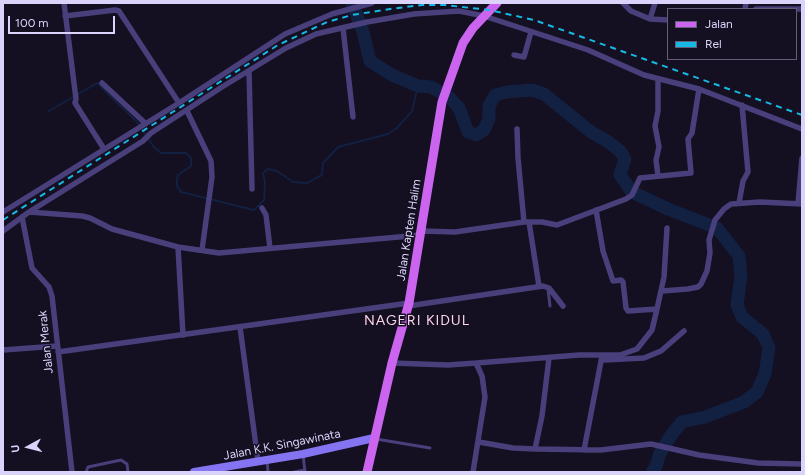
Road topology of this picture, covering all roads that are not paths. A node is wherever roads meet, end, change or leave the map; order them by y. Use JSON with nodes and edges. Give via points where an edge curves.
{"nodes":[{"id":1,"x":64,"y":3,"type":"edge"},
{"id":2,"x":341,"y":3,"type":"edge"},
{"id":3,"x":372,"y":3,"type":"edge"},
{"id":4,"x":497,"y":3,"type":"edge"},
{"id":5,"x":623,"y":3,"type":"edge"},
{"id":6,"x":655,"y":3,"type":"edge"},
{"id":7,"x":771,"y":7,"type":"edge"},
{"id":8,"x":348,"y":8,"type":"junction"},
{"id":9,"x":782,"y":8,"type":"edge"},
{"id":10,"x":65,"y":16,"type":"junction"},
{"id":11,"x":484,"y":16,"type":"junction"},
{"id":12,"x":650,"y":19,"type":"junction"},
{"id":13,"x":667,"y":20,"type":"edge"},
{"id":14,"x":343,"y":28,"type":"junction"},
{"id":15,"x":531,"y":32,"type":"junction"},
{"id":16,"x":514,"y":55,"type":"dead end"},
{"id":17,"x":249,"y":71,"type":"junction"},
{"id":18,"x":658,"y":79,"type":"junction"},
{"id":19,"x":102,"y":83,"type":"dead end"},
{"id":20,"x":699,"y":89,"type":"junction"},
{"id":21,"x":179,"y":104,"type":"junction"},
{"id":22,"x":742,"y":105,"type":"junction"},
{"id":23,"x":187,"y":111,"type":"junction"},
{"id":24,"x":353,"y":117,"type":"dead end"},
{"id":25,"x":143,"y":124,"type":"junction"},
{"id":26,"x":517,"y":129,"type":"dead end"},
{"id":27,"x":802,"y":130,"type":"edge"},
{"id":28,"x":104,"y":149,"type":"junction"},
{"id":29,"x":802,"y":158,"type":"edge"},
{"id":30,"x":658,"y":176,"type":"junction"},
{"id":31,"x":252,"y":188,"type":"dead end"},
{"id":32,"x":739,"y":203,"type":"junction"},
{"id":33,"x":800,"y":204,"type":"edge"},
{"id":34,"x":262,"y":208,"type":"dead end"},
{"id":35,"x":596,"y":210,"type":"junction"},
{"id":36,"x":3,"y":212,"type":"edge"},
{"id":37,"x":29,"y":212,"type":"junction"},
{"id":38,"x":22,"y":217,"type":"junction"},
{"id":39,"x":527,"y":222,"type":"junction"},
{"id":40,"x":666,"y":228,"type":"dead end"},
{"id":41,"x":3,"y":230,"type":"edge"},
{"id":42,"x":421,"y":233,"type":"junction"},
{"id":43,"x":178,"y":246,"type":"junction"},
{"id":44,"x":270,"y":248,"type":"junction"},
{"id":45,"x":202,"y":250,"type":"junction"},
{"id":46,"x":539,"y":286,"type":"junction"},
{"id":47,"x":548,"y":287,"type":"junction"},
{"id":48,"x":662,"y":291,"type":"junction"},
{"id":49,"x":409,"y":305,"type":"junction"},
{"id":50,"x":550,"y":306,"type":"dead end"},
{"id":51,"x":563,"y":306,"type":"dead end"},
{"id":52,"x":657,"y":309,"type":"junction"},
{"id":53,"x":240,"y":327,"type":"junction"},
{"id":54,"x":684,"y":331,"type":"dead end"},
{"id":55,"x":183,"y":335,"type":"junction"},
{"id":56,"x":58,"y":349,"type":"junction"},
{"id":57,"x":3,"y":350,"type":"edge"},
{"id":58,"x":549,"y":358,"type":"junction"},
{"id":59,"x":601,"y":358,"type":"junction"},
{"id":60,"x":392,"y":363,"type":"junction"},
{"id":61,"x":476,"y":363,"type":"junction"},
{"id":62,"x":374,"y":438,"type":"junction"},
{"id":63,"x":479,"y":442,"type":"junction"},
{"id":64,"x":430,"y":448,"type":"dead end"},
{"id":65,"x":534,"y":449,"type":"junction"},
{"id":66,"x":584,"y":450,"type":"junction"},
{"id":67,"x":303,"y":454,"type":"junction"},
{"id":68,"x":263,"y":461,"type":"junction"},
{"id":69,"x":802,"y":464,"type":"edge"},
{"id":70,"x":224,"y":470,"type":"edge"},
{"id":71,"x":305,"y":471,"type":"edge"},
{"id":72,"x":72,"y":472,"type":"edge"},
{"id":73,"x":86,"y":472,"type":"edge"},
{"id":74,"x":128,"y":472,"type":"edge"},
{"id":75,"x":194,"y":472,"type":"edge"},
{"id":76,"x":268,"y":472,"type":"edge"},
{"id":77,"x":294,"y":472,"type":"edge"},
{"id":78,"x":367,"y":472,"type":"edge"},
{"id":79,"x":473,"y":472,"type":"edge"}],
"edges":[{"from":1,"to":10,"type":"street"},
{"from":2,"to":8,"type":"street"},
{"from":3,"to":8,"type":"street"},
{"from":4,"to":11,"type":"main road","name":"Jalan Kapten Halim"},
{"from":5,"to":12,"type":"street","via":[[631,11]]},
{"from":6,"to":12,"type":"street"},
{"from":7,"to":9,"type":"street"},
{"from":8,"to":21,"type":"street","via":[[285,34]]},
{"from":10,"to":21,"type":"street","via":[[119,11]]},
{"from":10,"to":28,"type":"street","via":[[75,103]]},
{"from":11,"to":14,"type":"street","via":[[459,11],[437,12]]},
{"from":11,"to":15,"type":"street"},
{"from":11,"to":42,"type":"main road","name":"Jalan Kapten Halim","via":[[463,43],[442,102]]},
{"from":12,"to":13,"type":"street"},
{"from":14,"to":17,"type":"street","via":[[316,34]]},
{"from":14,"to":24,"type":"street"},
{"from":15,"to":16,"type":"street","via":[[524,57]]},
{"from":15,"to":18,"type":"street","via":[[588,50],[635,72]]},
{"from":17,"to":23,"type":"street"},
{"from":17,"to":31,"type":"street"},
{"from":18,"to":20,"type":"street"},
{"from":18,"to":30,"type":"street","via":[[658,111],[655,126],[659,147],[656,160]]},
{"from":19,"to":25,"type":"street"},
{"from":20,"to":22,"type":"street"},
{"from":20,"to":30,"type":"street","via":[[692,133],[688,139],[691,173]]},
{"from":21,"to":25,"type":"street"},
{"from":22,"to":27,"type":"street"},
{"from":22,"to":32,"type":"street","via":[[748,172],[743,181]]},
{"from":23,"to":37,"type":"street"},
{"from":23,"to":45,"type":"street","via":[[211,161],[212,177]]},
{"from":25,"to":28,"type":"street"},
{"from":26,"to":39,"type":"street","via":[[518,158]]},
{"from":28,"to":36,"type":"street"},
{"from":29,"to":33,"type":"street"},
{"from":30,"to":35,"type":"street","via":[[640,178],[632,196]]},
{"from":32,"to":33,"type":"street"},
{"from":32,"to":48,"type":"street","via":[[731,204],[715,220],[709,240],[707,271],[701,284],[688,289]]},
{"from":34,"to":44,"type":"street","via":[[266,215]]},
{"from":35,"to":39,"type":"street","via":[[557,225]]},
{"from":35,"to":52,"type":"street","via":[[603,251],[614,280],[623,282],[626,308],[628,311]]},
{"from":37,"to":38,"type":"street"},
{"from":37,"to":43,"type":"street","via":[[90,218],[112,229]]},
{"from":38,"to":41,"type":"street"},
{"from":38,"to":56,"type":"street","name":"Jalan Merak","via":[[32,268],[51,292]]},
{"from":39,"to":42,"type":"street","via":[[455,232]]},
{"from":39,"to":46,"type":"street"},
{"from":40,"to":48,"type":"street"},
{"from":42,"to":44,"type":"street"},
{"from":42,"to":49,"type":"main road","name":"Jalan Kapten Halim"},
{"from":43,"to":45,"type":"street"},
{"from":43,"to":55,"type":"street"},
{"from":44,"to":45,"type":"street","via":[[219,253]]},
{"from":46,"to":47,"type":"street"},
{"from":46,"to":49,"type":"street","via":[[476,298]]},
{"from":47,"to":50,"type":"lane"},
{"from":47,"to":51,"type":"street"},
{"from":48,"to":52,"type":"street"},
{"from":49,"to":53,"type":"street"},
{"from":49,"to":60,"type":"main road","name":"Jalan Kapten Halim"},
{"from":52,"to":59,"type":"street","via":[[652,330],[637,349]]},
{"from":53,"to":55,"type":"street"},
{"from":53,"to":68,"type":"street"},
{"from":54,"to":59,"type":"street","via":[[661,351],[644,358]]},
{"from":55,"to":56,"type":"street"},
{"from":56,"to":57,"type":"street"},
{"from":56,"to":72,"type":"street","name":"Jalan Merak"},
{"from":58,"to":59,"type":"street","via":[[579,355]]},
{"from":58,"to":61,"type":"street"},
{"from":58,"to":65,"type":"street","via":[[542,416]]},
{"from":59,"to":66,"type":"street"},
{"from":60,"to":61,"type":"street"},
{"from":60,"to":62,"type":"main road","name":"Jalan Kapten Halim"},
{"from":61,"to":63,"type":"street","via":[[482,376],[485,397]]},
{"from":62,"to":64,"type":"lane"},
{"from":62,"to":67,"type":"street","name":"Jalan K.K. Singawinata"},
{"from":62,"to":78,"type":"main road","name":"Jalan Kapten Halim"},
{"from":63,"to":65,"type":"street"},
{"from":63,"to":79,"type":"street"},
{"from":65,"to":66,"type":"street"},
{"from":66,"to":69,"type":"street","via":[[657,444],[699,455],[758,464]]},
{"from":67,"to":68,"type":"street","name":"Jalan K.K. Singawinata"},
{"from":67,"to":71,"type":"lane"},
{"from":68,"to":70,"type":"street","name":"Jalan K.K. Singawinata"},
{"from":68,"to":76,"type":"lane"},
{"from":70,"to":75,"type":"street","name":"Jalan K.K. Singawinata"},
{"from":71,"to":77,"type":"lane"},
{"from":73,"to":74,"type":"lane","via":[[88,467],[121,460],[127,464]]}]}
